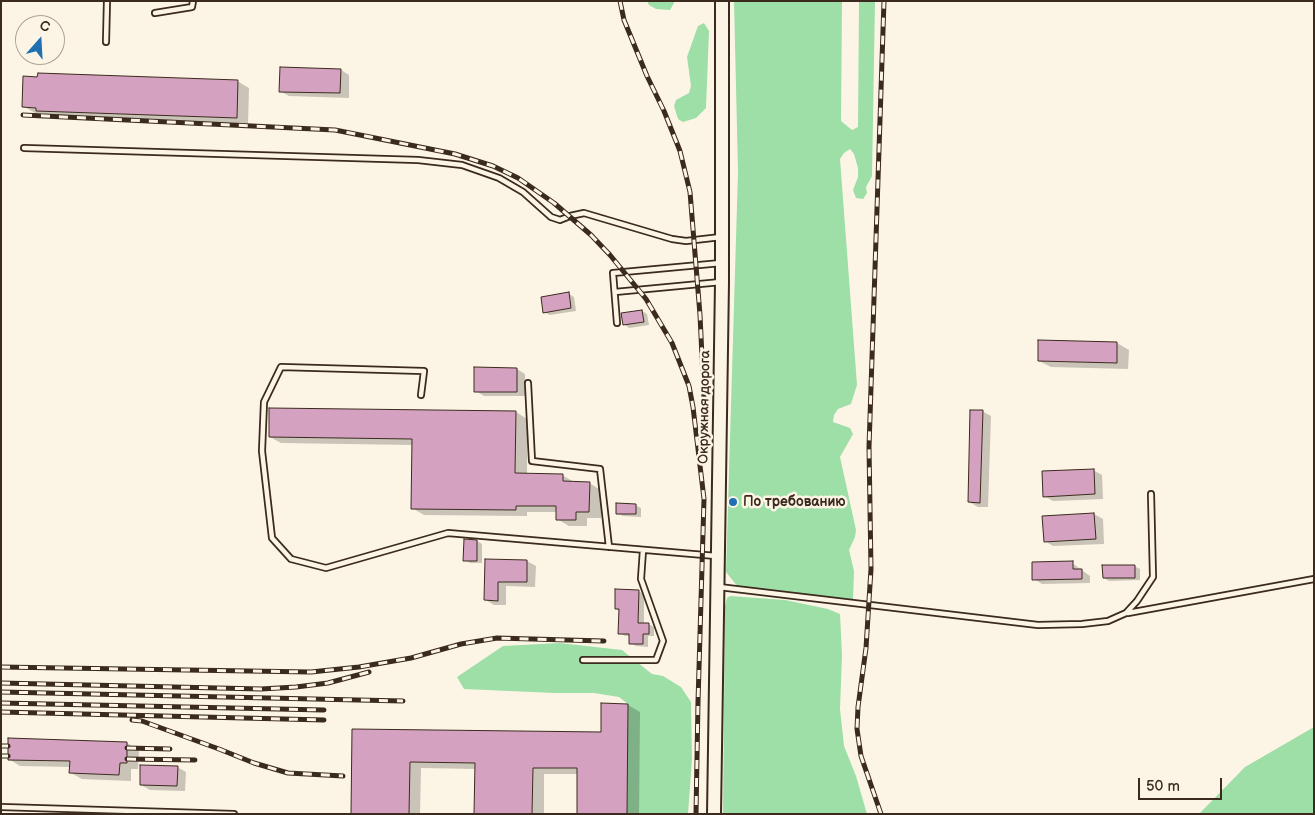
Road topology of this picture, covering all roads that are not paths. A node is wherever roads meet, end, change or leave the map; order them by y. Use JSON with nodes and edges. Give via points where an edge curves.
{"nodes":[{"id":1,"x":107,"y":1,"type":"edge"},
{"id":2,"x":193,"y":1,"type":"edge"},
{"id":3,"x":722,"y":1,"type":"edge"},
{"id":4,"x":155,"y":13,"type":"dead end"},
{"id":5,"x":106,"y":42,"type":"dead end"},
{"id":6,"x":24,"y":148,"type":"dead end"},
{"id":7,"x":722,"y":237,"type":"junction"},
{"id":8,"x":722,"y":263,"type":"junction"},
{"id":9,"x":722,"y":282,"type":"junction"},
{"id":10,"x":614,"y":292,"type":"junction"},
{"id":11,"x":618,"y":323,"type":"dead end"},
{"id":12,"x":528,"y":382,"type":"dead end"},
{"id":13,"x":422,"y":395,"type":"dead end"},
{"id":14,"x":1151,"y":494,"type":"dead end"},
{"id":15,"x":609,"y":547,"type":"junction"},
{"id":16,"x":643,"y":550,"type":"junction"},
{"id":17,"x":718,"y":556,"type":"junction"},
{"id":18,"x":1314,"y":579,"type":"edge"},
{"id":19,"x":717,"y":587,"type":"junction"},
{"id":20,"x":1126,"y":613,"type":"junction"},
{"id":21,"x":583,"y":660,"type":"dead end"},
{"id":22,"x":1,"y":807,"type":"edge"},
{"id":23,"x":234,"y":814,"type":"edge"},
{"id":24,"x":714,"y":814,"type":"edge"}],
"edges":[{"from":1,"to":5,"type":"lane"},
{"from":2,"to":4,"type":"lane","via":[[192,7]]},
{"from":3,"to":7,"type":"main road","name":"Окружная дорога"},
{"from":6,"to":7,"type":"lane","via":[[418,160],[462,165],[499,178],[523,192],[551,217],[560,220],[584,214],[672,239],[686,241]]},
{"from":7,"to":8,"type":"main road","name":"Окружная дорога"},
{"from":8,"to":9,"type":"main road","name":"Окружная дорога"},
{"from":8,"to":10,"type":"lane","via":[[613,273]]},
{"from":9,"to":10,"type":"lane"},
{"from":9,"to":17,"type":"main road","name":"Окружная дорога"},
{"from":10,"to":11,"type":"lane"},
{"from":12,"to":15,"type":"lane","via":[[532,461],[600,469]]},
{"from":13,"to":15,"type":"lane","via":[[424,371],[281,366],[264,402],[262,451],[272,538],[291,559],[326,568],[448,533]]},
{"from":14,"to":20,"type":"lane","via":[[1153,578]]},
{"from":15,"to":16,"type":"lane"},
{"from":16,"to":17,"type":"lane"},
{"from":16,"to":21,"type":"lane","via":[[641,579],[663,641],[656,660]]},
{"from":17,"to":19,"type":"main road","name":"Окружная дорога"},
{"from":18,"to":20,"type":"lane"},
{"from":19,"to":20,"type":"lane","via":[[1038,625],[1108,621]]},
{"from":19,"to":24,"type":"main road","name":"Окружная дорога"},
{"from":22,"to":23,"type":"lane"}]}
